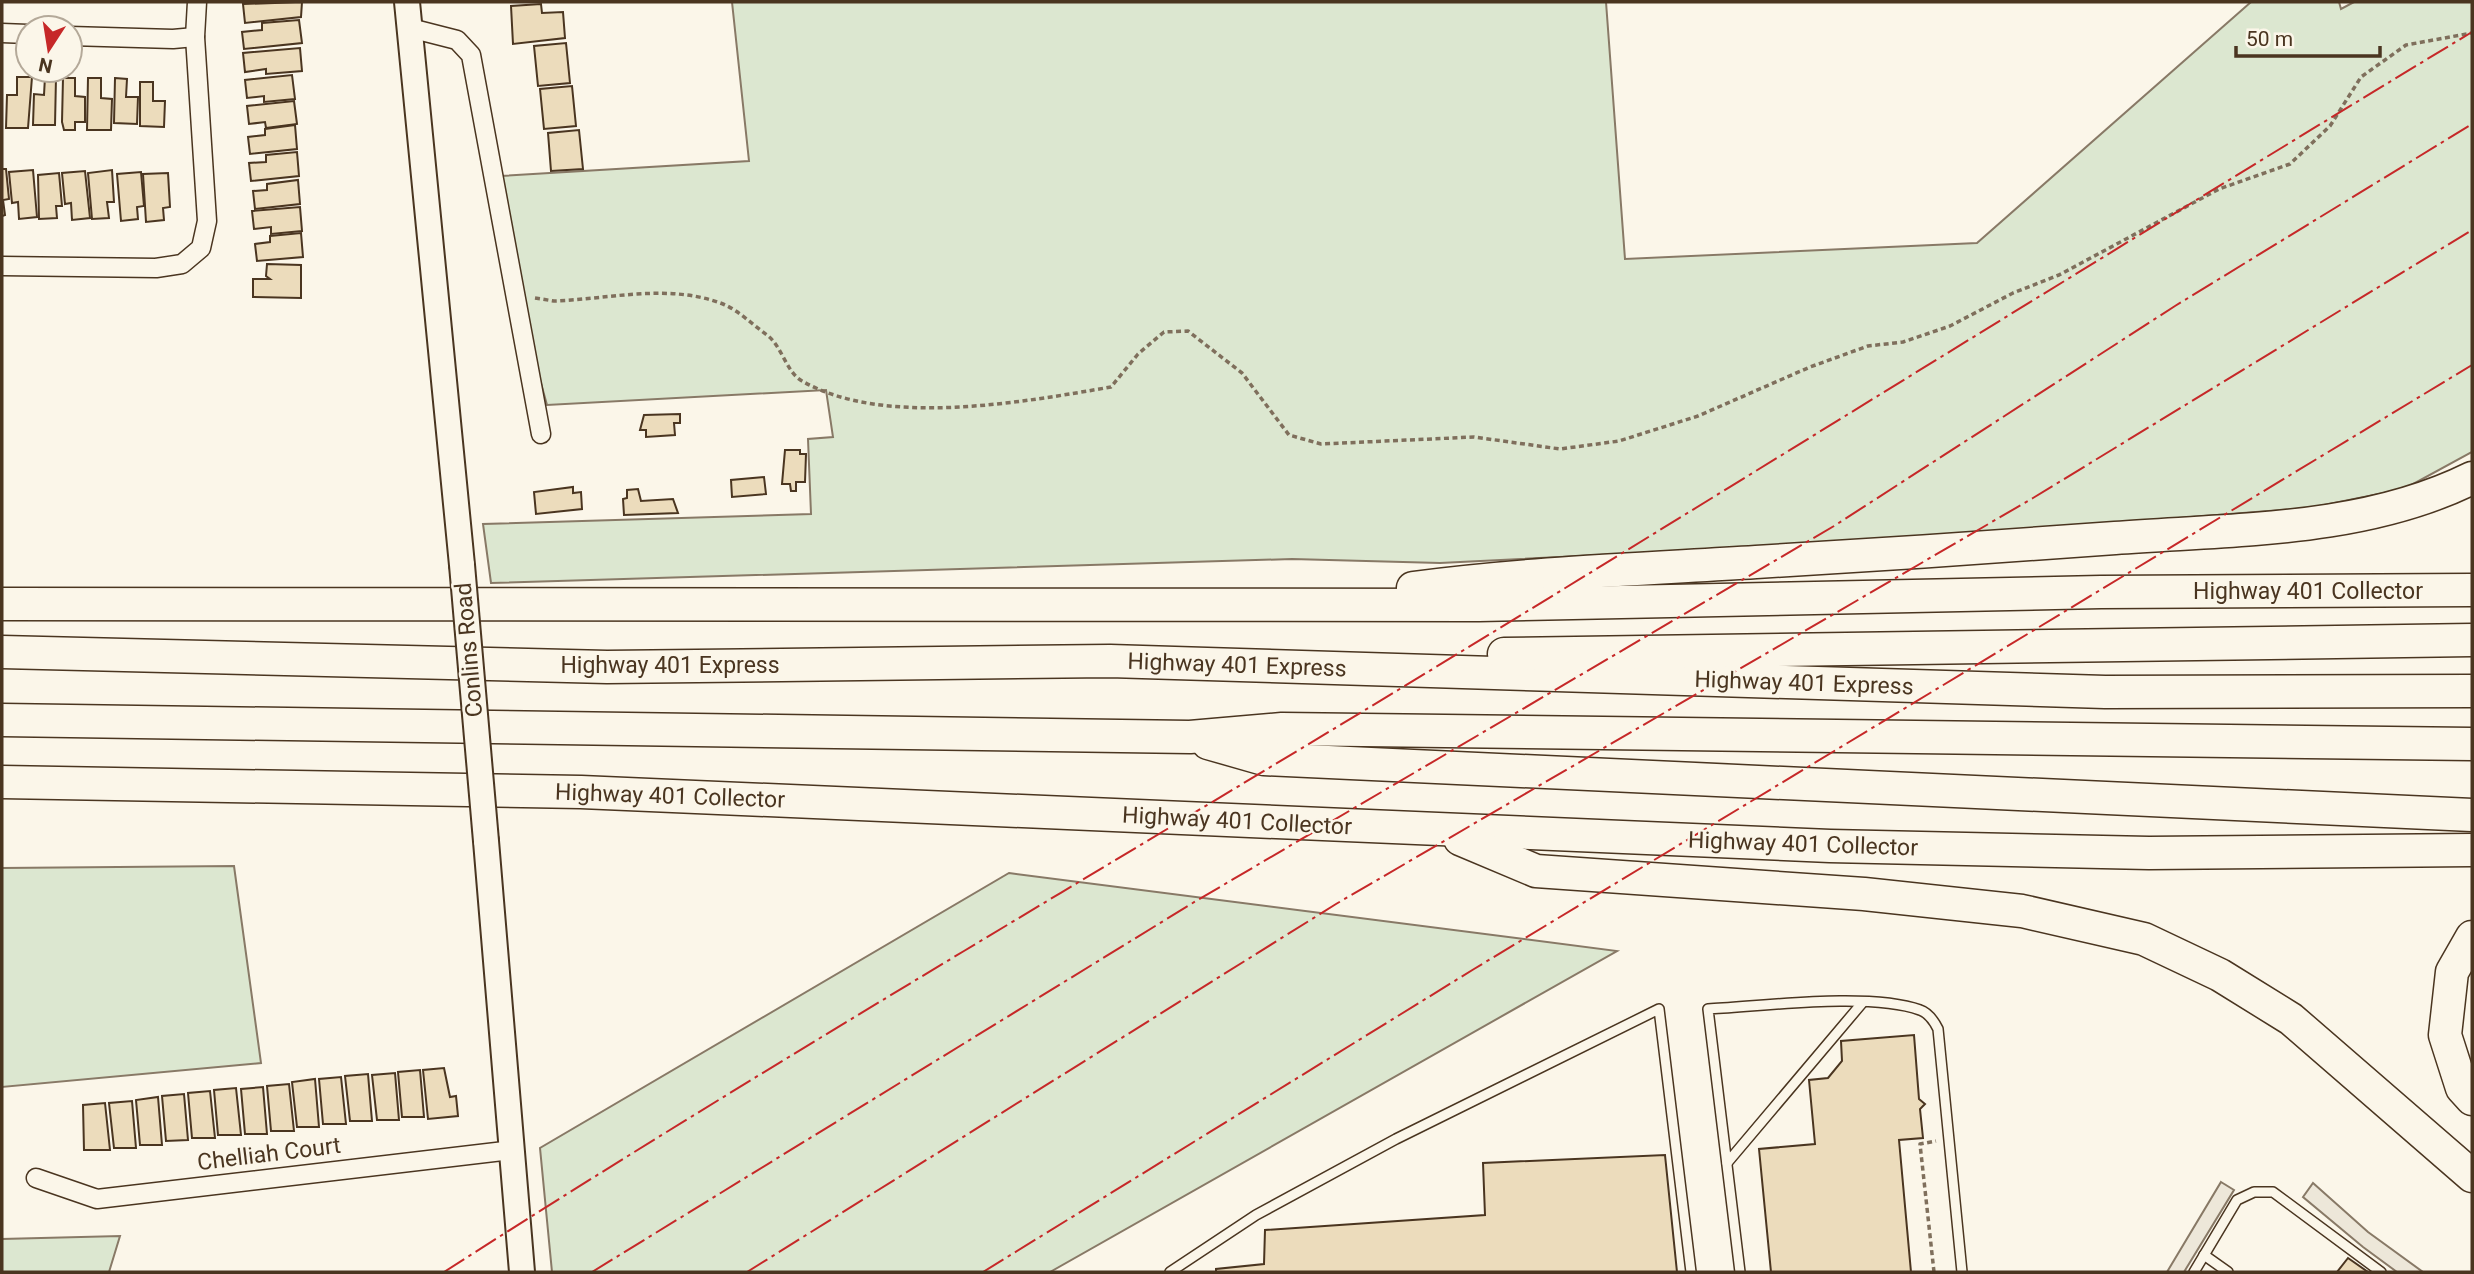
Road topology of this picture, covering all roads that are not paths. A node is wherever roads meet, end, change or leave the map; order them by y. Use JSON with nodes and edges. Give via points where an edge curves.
{"nodes":[{"id":1,"x":197,"y":2,"type":"edge"},
{"id":2,"x":407,"y":2,"type":"edge"},
{"id":3,"x":410,"y":28,"type":"junction"},
{"id":4,"x":84,"y":36,"type":"edge"},
{"id":5,"x":195,"y":37,"type":"junction"},
{"id":6,"x":2,"y":266,"type":"edge"},
{"id":7,"x":541,"y":434,"type":"dead end"},
{"id":8,"x":2472,"y":478,"type":"edge"},
{"id":9,"x":2472,"y":590,"type":"edge"},
{"id":10,"x":1308,"y":603,"type":"junction"},
{"id":11,"x":2,"y":604,"type":"edge"},
{"id":12,"x":2472,"y":640,"type":"edge"},
{"id":13,"x":2,"y":652,"type":"edge"},
{"id":14,"x":1110,"y":662,"type":"junction"},
{"id":15,"x":2472,"y":691,"type":"edge"},
{"id":16,"x":2,"y":720,"type":"edge"},
{"id":17,"x":1190,"y":737,"type":"junction"},
{"id":18,"x":2472,"y":744,"type":"edge"},
{"id":19,"x":2,"y":782,"type":"edge"},
{"id":20,"x":2472,"y":815,"type":"edge"},
{"id":21,"x":1439,"y":830,"type":"junction"},
{"id":22,"x":2472,"y":850,"type":"edge"},
{"id":23,"x":2472,"y":937,"type":"edge"},
{"id":24,"x":1863,"y":1002,"type":"junction"},
{"id":25,"x":2472,"y":1099,"type":"edge"},
{"id":26,"x":512,"y":1150,"type":"junction"},
{"id":27,"x":1727,"y":1163,"type":"junction"},
{"id":28,"x":2472,"y":1176,"type":"edge"},
{"id":29,"x":36,"y":1178,"type":"dead end"},
{"id":30,"x":2204,"y":1255,"type":"junction"},
{"id":31,"x":523,"y":1272,"type":"edge"},
{"id":32,"x":1170,"y":1272,"type":"edge"},
{"id":33,"x":1691,"y":1272,"type":"edge"},
{"id":34,"x":1740,"y":1272,"type":"edge"},
{"id":35,"x":1962,"y":1272,"type":"edge"},
{"id":36,"x":2194,"y":1272,"type":"edge"},
{"id":37,"x":2228,"y":1272,"type":"edge"},
{"id":38,"x":2381,"y":1272,"type":"edge"}],
"edges":[{"from":1,"to":5,"type":"street"},
{"from":2,"to":3,"type":"street","name":"Conlins Road"},
{"from":3,"to":7,"type":"street","via":[[457,40],[471,55]]},
{"from":3,"to":26,"type":"street","name":"Conlins Road","bridge":true},
{"from":4,"to":5,"type":"street"},
{"from":5,"to":6,"type":"street","via":[[207,221],[206,237],[195,256],[182,264],[156,268]]},
{"from":8,"to":10,"type":"highway","via":[[2388,510],[2307,523],[1902,554],[1501,577]]},
{"from":9,"to":10,"type":"highway","name":"Highway 401 Collector","via":[[2101,592],[1479,605]]},
{"from":10,"to":11,"type":"highway","name":"Highway 401 Collector"},
{"from":12,"to":14,"type":"highway"},
{"from":13,"to":14,"type":"highway","name":"Highway 401 Express","via":[[607,667]]},
{"from":14,"to":15,"type":"highway","name":"Highway 401 Express","via":[[2105,692]]},
{"from":16,"to":17,"type":"highway"},
{"from":17,"to":18,"type":"highway","via":[[1282,729]]},
{"from":17,"to":20,"type":"highway","via":[[1264,758]]},
{"from":19,"to":21,"type":"highway","name":"Highway 401 Collector","via":[[581,792]]},
{"from":21,"to":22,"type":"highway","name":"Highway 401 Collector","via":[[2149,853]]},
{"from":21,"to":28,"type":"highway","via":[[1536,871],[1864,894],[2022,911],[2144,939],[2220,975],[2291,1019]]},
{"from":23,"to":25,"type":"highway","via":[[2452,972],[2445,1035],[2462,1088]]},
{"from":24,"to":27,"type":"lane"},
{"from":24,"to":27,"type":"lane","via":[[1708,1009]]},
{"from":24,"to":35,"type":"lane","via":[[1921,1010],[1938,1029]]},
{"from":26,"to":29,"type":"street","name":"Chelliah Court","via":[[97,1199]]},
{"from":26,"to":31,"type":"street","name":"Conlins Road"},
{"from":27,"to":34,"type":"lane"},
{"from":30,"to":36,"type":"lane"},
{"from":30,"to":37,"type":"lane"},
{"from":30,"to":38,"type":"lane","via":[[2237,1200],[2254,1192],[2273,1192]]},
{"from":32,"to":33,"type":"lane","via":[[1256,1214],[1659,1009]]}]}
